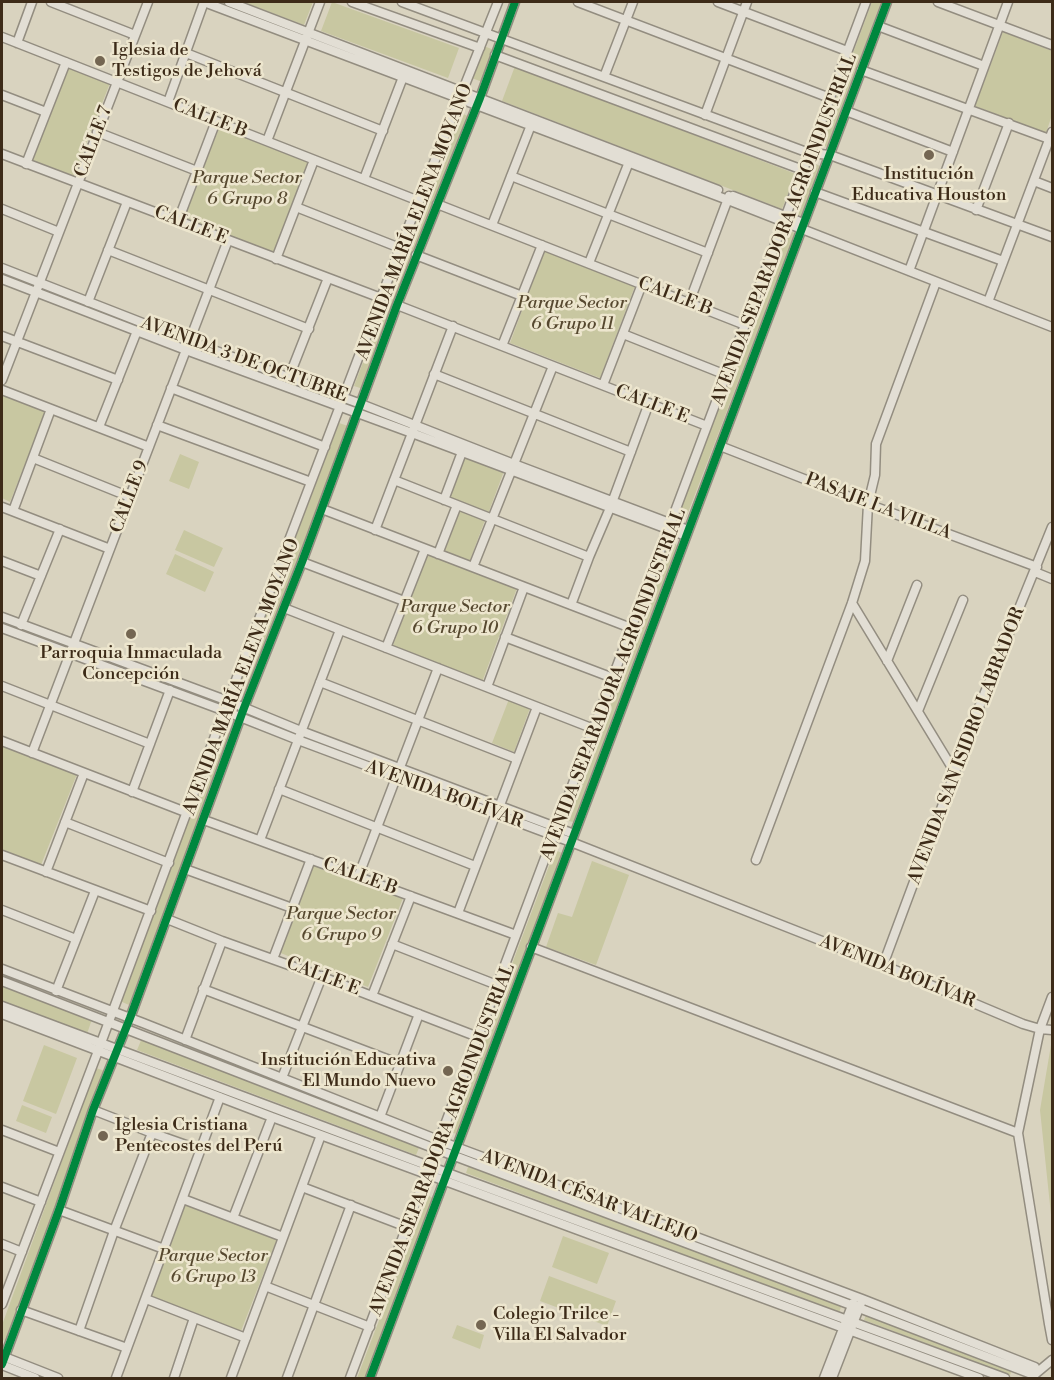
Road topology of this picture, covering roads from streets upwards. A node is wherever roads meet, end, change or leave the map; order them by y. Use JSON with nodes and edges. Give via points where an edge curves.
{"nodes":[{"id":1,"x":32,"y":2,"type":"edge"},
{"id":2,"x":51,"y":2,"type":"edge"},
{"id":3,"x":148,"y":2,"type":"edge"},
{"id":4,"x":204,"y":2,"type":"edge"},
{"id":5,"x":229,"y":2,"type":"edge"},
{"id":6,"x":320,"y":2,"type":"edge"},
{"id":7,"x":352,"y":2,"type":"edge"},
{"id":8,"x":402,"y":2,"type":"edge"},
{"id":9,"x":498,"y":2,"type":"edge"},
{"id":10,"x":515,"y":2,"type":"edge"},
{"id":11,"x":578,"y":2,"type":"edge"},
{"id":12,"x":633,"y":2,"type":"edge"},
{"id":13,"x":718,"y":2,"type":"edge"},
{"id":14,"x":747,"y":2,"type":"edge"},
{"id":15,"x":866,"y":2,"type":"edge"},
{"id":16,"x":887,"y":2,"type":"edge"},
{"id":17,"x":938,"y":2,"type":"edge"},
{"id":18,"x":1008,"y":2,"type":"edge"},
{"id":19,"x":743,"y":11,"type":"junction"},
{"id":20,"x":626,"y":20,"type":"junction"},
{"id":21,"x":1000,"y":25,"type":"junction"},
{"id":22,"x":878,"y":26,"type":"junction"},
{"id":23,"x":486,"y":33,"type":"junction"},
{"id":24,"x":135,"y":35,"type":"junction"},
{"id":25,"x":306,"y":36,"type":"junction"},
{"id":26,"x":2,"y":37,"type":"edge"},
{"id":27,"x":501,"y":39,"type":"junction"},
{"id":28,"x":16,"y":43,"type":"junction"},
{"id":29,"x":1053,"y":45,"type":"edge"},
{"id":30,"x":480,"y":48,"type":"junction"},
{"id":31,"x":847,"y":51,"type":"junction"},
{"id":32,"x":186,"y":53,"type":"junction"},
{"id":33,"x":495,"y":55,"type":"junction"},
{"id":34,"x":726,"y":58,"type":"junction"},
{"id":35,"x":66,"y":62,"type":"junction"},
{"id":36,"x":984,"y":66,"type":"junction"},
{"id":37,"x":861,"y":70,"type":"junction"},
{"id":38,"x":403,"y":77,"type":"junction"},
{"id":39,"x":604,"y":77,"type":"junction"},
{"id":40,"x":117,"y":82,"type":"junction"},
{"id":41,"x":285,"y":92,"type":"junction"},
{"id":42,"x":2,"y":95,"type":"edge"},
{"id":43,"x":461,"y":95,"type":"junction"},
{"id":44,"x":830,"y":98,"type":"junction"},
{"id":45,"x":168,"y":102,"type":"junction"},
{"id":46,"x":478,"y":102,"type":"junction"},
{"id":47,"x":969,"y":109,"type":"junction"},
{"id":48,"x":846,"y":111,"type":"junction"},
{"id":49,"x":46,"y":112,"type":"junction"},
{"id":50,"x":705,"y":115,"type":"junction"},
{"id":51,"x":216,"y":121,"type":"junction"},
{"id":52,"x":1009,"y":123,"type":"junction"},
{"id":53,"x":531,"y":125,"type":"junction"},
{"id":54,"x":383,"y":131,"type":"junction"},
{"id":55,"x":97,"y":132,"type":"junction"},
{"id":56,"x":1052,"y":137,"type":"edge"},
{"id":57,"x":267,"y":141,"type":"junction"},
{"id":58,"x":953,"y":152,"type":"junction"},
{"id":59,"x":809,"y":153,"type":"junction"},
{"id":60,"x":2,"y":154,"type":"edge"},
{"id":61,"x":830,"y":155,"type":"junction"},
{"id":62,"x":315,"y":160,"type":"junction"},
{"id":63,"x":629,"y":162,"type":"junction"},
{"id":64,"x":26,"y":164,"type":"junction"},
{"id":65,"x":803,"y":170,"type":"junction"},
{"id":66,"x":197,"y":171,"type":"junction"},
{"id":67,"x":511,"y":176,"type":"junction"},
{"id":68,"x":364,"y":179,"type":"junction"},
{"id":69,"x":1034,"y":181,"type":"junction"},
{"id":70,"x":78,"y":183,"type":"junction"},
{"id":71,"x":1053,"y":188,"type":"edge"},
{"id":72,"x":815,"y":192,"type":"junction"},
{"id":73,"x":937,"y":195,"type":"junction"},
{"id":74,"x":729,"y":197,"type":"junction"},
{"id":75,"x":418,"y":201,"type":"junction"},
{"id":76,"x":127,"y":202,"type":"junction"},
{"id":77,"x":437,"y":204,"type":"junction"},
{"id":78,"x":296,"y":207,"type":"junction"},
{"id":79,"x":2,"y":209,"type":"edge"},
{"id":80,"x":976,"y":210,"type":"junction"},
{"id":81,"x":609,"y":214,"type":"junction"},
{"id":82,"x":784,"y":219,"type":"junction"},
{"id":83,"x":178,"y":221,"type":"junction"},
{"id":84,"x":492,"y":225,"type":"junction"},
{"id":85,"x":1017,"y":225,"type":"junction"},
{"id":86,"x":802,"y":226,"type":"junction"},
{"id":87,"x":59,"y":232,"type":"junction"},
{"id":88,"x":924,"y":232,"type":"junction"},
{"id":89,"x":1053,"y":237,"type":"edge"},
{"id":90,"x":228,"y":240,"type":"junction"},
{"id":91,"x":542,"y":245,"type":"junction"},
{"id":92,"x":400,"y":248,"type":"junction"},
{"id":93,"x":108,"y":250,"type":"junction"},
{"id":94,"x":708,"y":253,"type":"junction"},
{"id":95,"x":416,"y":255,"type":"junction"},
{"id":96,"x":276,"y":259,"type":"junction"},
{"id":97,"x":1003,"y":261,"type":"junction"},
{"id":98,"x":589,"y":263,"type":"junction"},
{"id":99,"x":2,"y":268,"type":"edge"},
{"id":100,"x":909,"y":272,"type":"junction"},
{"id":101,"x":328,"y":278,"type":"junction"},
{"id":102,"x":2,"y":279,"type":"edge"},
{"id":103,"x":39,"y":282,"type":"junction"},
{"id":104,"x":936,"y":282,"type":"junction"},
{"id":105,"x":642,"y":284,"type":"junction"},
{"id":106,"x":209,"y":289,"type":"junction"},
{"id":107,"x":36,"y":292,"type":"junction"},
{"id":108,"x":522,"y":296,"type":"junction"},
{"id":109,"x":381,"y":298,"type":"junction"},
{"id":110,"x":88,"y":302,"type":"junction"},
{"id":111,"x":988,"y":302,"type":"junction"},
{"id":112,"x":690,"y":303,"type":"junction"},
{"id":113,"x":397,"y":305,"type":"junction"},
{"id":114,"x":745,"y":325,"type":"junction"},
{"id":115,"x":453,"y":326,"type":"junction"},
{"id":116,"x":1053,"y":327,"type":"edge"},
{"id":117,"x":309,"y":328,"type":"junction"},
{"id":118,"x":137,"y":331,"type":"junction"},
{"id":119,"x":622,"y":334,"type":"junction"},
{"id":120,"x":2,"y":336,"type":"edge"},
{"id":121,"x":16,"y":341,"type":"junction"},
{"id":122,"x":189,"y":341,"type":"junction"},
{"id":123,"x":502,"y":346,"type":"junction"},
{"id":124,"x":186,"y":350,"type":"junction"},
{"id":125,"x":553,"y":366,"type":"junction"},
{"id":126,"x":434,"y":375,"type":"junction"},
{"id":127,"x":726,"y":375,"type":"junction"},
{"id":128,"x":290,"y":377,"type":"junction"},
{"id":129,"x":2,"y":380,"type":"edge"},
{"id":130,"x":118,"y":380,"type":"junction"},
{"id":131,"x":603,"y":386,"type":"junction"},
{"id":132,"x":171,"y":388,"type":"junction"},
{"id":133,"x":2,"y":390,"type":"edge"},
{"id":134,"x":342,"y":402,"type":"junction"},
{"id":135,"x":649,"y":403,"type":"junction"},
{"id":136,"x":359,"y":408,"type":"junction"},
{"id":137,"x":51,"y":409,"type":"junction"},
{"id":138,"x":534,"y":414,"type":"junction"},
{"id":139,"x":157,"y":424,"type":"junction"},
{"id":140,"x":707,"y":426,"type":"junction"},
{"id":141,"x":99,"y":428,"type":"junction"},
{"id":142,"x":414,"y":429,"type":"junction"},
{"id":143,"x":720,"y":446,"type":"junction"},
{"id":144,"x":149,"y":447,"type":"junction"},
{"id":145,"x":325,"y":447,"type":"junction"},
{"id":146,"x":462,"y":452,"type":"junction"},
{"id":147,"x":631,"y":452,"type":"junction"},
{"id":148,"x":33,"y":458,"type":"junction"},
{"id":149,"x":513,"y":467,"type":"junction"},
{"id":150,"x":394,"y":480,"type":"junction"},
{"id":151,"x":311,"y":482,"type":"junction"},
{"id":152,"x":130,"y":497,"type":"junction"},
{"id":153,"x":444,"y":500,"type":"junction"},
{"id":154,"x":868,"y":504,"type":"junction"},
{"id":155,"x":457,"y":505,"type":"junction"},
{"id":156,"x":612,"y":505,"type":"junction"},
{"id":157,"x":2,"y":507,"type":"edge"},
{"id":158,"x":322,"y":509,"type":"junction"},
{"id":159,"x":13,"y":511,"type":"junction"},
{"id":160,"x":492,"y":519,"type":"junction"},
{"id":161,"x":669,"y":526,"type":"junction"},
{"id":162,"x":1053,"y":527,"type":"edge"},
{"id":163,"x":60,"y":529,"type":"junction"},
{"id":164,"x":375,"y":530,"type":"junction"},
{"id":165,"x":687,"y":533,"type":"junction"},
{"id":166,"x":110,"y":549,"type":"junction"},
{"id":167,"x":424,"y":549,"type":"junction"},
{"id":168,"x":438,"y":554,"type":"junction"},
{"id":169,"x":588,"y":557,"type":"junction"},
{"id":170,"x":2,"y":561,"type":"edge"},
{"id":171,"x":302,"y":562,"type":"junction"},
{"id":172,"x":473,"y":567,"type":"junction"},
{"id":173,"x":1036,"y":569,"type":"junction"},
{"id":174,"x":41,"y":576,"type":"junction"},
{"id":175,"x":1053,"y":579,"type":"edge"},
{"id":176,"x":917,"y":585,"type":"dead end"},
{"id":177,"x":524,"y":587,"type":"junction"},
{"id":178,"x":963,"y":600,"type":"dead end"},
{"id":179,"x":404,"y":601,"type":"junction"},
{"id":180,"x":852,"y":603,"type":"junction"},
{"id":181,"x":571,"y":605,"type":"junction"},
{"id":182,"x":284,"y":608,"type":"junction"},
{"id":183,"x":2,"y":617,"type":"edge"},
{"id":184,"x":21,"y":625,"type":"junction"},
{"id":185,"x":2,"y":628,"type":"edge"},
{"id":186,"x":631,"y":628,"type":"junction"},
{"id":187,"x":340,"y":630,"type":"junction"},
{"id":188,"x":505,"y":637,"type":"junction"},
{"id":189,"x":74,"y":644,"type":"junction"},
{"id":190,"x":386,"y":648,"type":"junction"},
{"id":191,"x":70,"y":654,"type":"junction"},
{"id":192,"x":887,"y":661,"type":"junction"},
{"id":193,"x":438,"y":668,"type":"junction"},
{"id":194,"x":613,"y":678,"type":"junction"},
{"id":195,"x":320,"y":682,"type":"junction"},
{"id":196,"x":2,"y":686,"type":"edge"},
{"id":197,"x":487,"y":687,"type":"junction"},
{"id":198,"x":170,"y":690,"type":"junction"},
{"id":199,"x":228,"y":701,"type":"junction"},
{"id":200,"x":50,"y":705,"type":"junction"},
{"id":201,"x":537,"y":707,"type":"junction"},
{"id":202,"x":244,"y":708,"type":"junction"},
{"id":203,"x":225,"y":711,"type":"junction"},
{"id":204,"x":918,"y":711,"type":"junction"},
{"id":205,"x":241,"y":718,"type":"junction"},
{"id":206,"x":418,"y":721,"type":"junction"},
{"id":207,"x":594,"y":729,"type":"junction"},
{"id":208,"x":301,"y":731,"type":"junction"},
{"id":209,"x":2,"y":741,"type":"edge"},
{"id":210,"x":298,"y":741,"type":"junction"},
{"id":211,"x":150,"y":744,"type":"junction"},
{"id":212,"x":32,"y":753,"type":"junction"},
{"id":213,"x":517,"y":759,"type":"junction"},
{"id":214,"x":954,"y":771,"type":"junction"},
{"id":215,"x":84,"y":773,"type":"junction"},
{"id":216,"x":398,"y":773,"type":"junction"},
{"id":217,"x":279,"y":789,"type":"junction"},
{"id":218,"x":132,"y":792,"type":"junction"},
{"id":219,"x":498,"y":809,"type":"junction"},
{"id":220,"x":188,"y":813,"type":"junction"},
{"id":221,"x":204,"y":820,"type":"junction"},
{"id":222,"x":65,"y":822,"type":"junction"},
{"id":223,"x":377,"y":828,"type":"junction"},
{"id":224,"x":555,"y":831,"type":"junction"},
{"id":225,"x":573,"y":838,"type":"junction"},
{"id":226,"x":260,"y":840,"type":"junction"},
{"id":227,"x":2,"y":855,"type":"edge"},
{"id":228,"x":311,"y":859,"type":"junction"},
{"id":229,"x":756,"y":860,"type":"dead end"},
{"id":230,"x":169,"y":862,"type":"junction"},
{"id":231,"x":476,"y":866,"type":"junction"},
{"id":232,"x":186,"y":869,"type":"junction"},
{"id":233,"x":46,"y":872,"type":"junction"},
{"id":234,"x":358,"y":877,"type":"junction"},
{"id":235,"x":95,"y":891,"type":"junction"},
{"id":236,"x":411,"y":896,"type":"junction"},
{"id":237,"x":292,"y":908,"type":"junction"},
{"id":238,"x":2,"y":910,"type":"edge"},
{"id":239,"x":151,"y":911,"type":"junction"},
{"id":240,"x":458,"y":913,"type":"junction"},
{"id":241,"x":167,"y":919,"type":"junction"},
{"id":242,"x":516,"y":935,"type":"junction"},
{"id":243,"x":76,"y":939,"type":"junction"},
{"id":244,"x":222,"y":941,"type":"junction"},
{"id":245,"x":392,"y":944,"type":"junction"},
{"id":246,"x":531,"y":947,"type":"junction"},
{"id":247,"x":273,"y":958,"type":"junction"},
{"id":248,"x":883,"y":965,"type":"junction"},
{"id":249,"x":2,"y":969,"type":"edge"},
{"id":250,"x":322,"y":976,"type":"junction"},
{"id":251,"x":2,"y":981,"type":"edge"},
{"id":252,"x":497,"y":985,"type":"junction"},
{"id":253,"x":203,"y":989,"type":"junction"},
{"id":254,"x":56,"y":991,"type":"junction"},
{"id":255,"x":372,"y":996,"type":"junction"},
{"id":256,"x":1053,"y":997,"type":"edge"},
{"id":257,"x":2,"y":1006,"type":"edge"},
{"id":258,"x":113,"y":1012,"type":"junction"},
{"id":259,"x":2,"y":1014,"type":"edge"},
{"id":260,"x":419,"y":1014,"type":"junction"},
{"id":261,"x":130,"y":1018,"type":"junction"},
{"id":262,"x":109,"y":1023,"type":"junction"},
{"id":263,"x":303,"y":1026,"type":"junction"},
{"id":264,"x":125,"y":1029,"type":"junction"},
{"id":265,"x":1040,"y":1029,"type":"junction"},
{"id":266,"x":1053,"y":1030,"type":"edge"},
{"id":267,"x":478,"y":1037,"type":"junction"},
{"id":268,"x":185,"y":1040,"type":"junction"},
{"id":269,"x":100,"y":1047,"type":"junction"},
{"id":270,"x":116,"y":1053,"type":"junction"},
{"id":271,"x":400,"y":1064,"type":"junction"},
{"id":272,"x":282,"y":1078,"type":"junction"},
{"id":273,"x":220,"y":1097,"type":"junction"},
{"id":274,"x":93,"y":1110,"type":"junction"},
{"id":275,"x":272,"y":1117,"type":"junction"},
{"id":276,"x":381,"y":1117,"type":"junction"},
{"id":277,"x":2,"y":1130,"type":"edge"},
{"id":278,"x":152,"y":1133,"type":"junction"},
{"id":279,"x":1018,"y":1133,"type":"junction"},
{"id":280,"x":321,"y":1135,"type":"junction"},
{"id":281,"x":438,"y":1145,"type":"junction"},
{"id":282,"x":200,"y":1150,"type":"junction"},
{"id":283,"x":59,"y":1152,"type":"junction"},
{"id":284,"x":455,"y":1152,"type":"junction"},
{"id":285,"x":429,"y":1170,"type":"junction"},
{"id":286,"x":445,"y":1176,"type":"junction"},
{"id":287,"x":2,"y":1187,"type":"edge"},
{"id":288,"x":302,"y":1187,"type":"junction"},
{"id":289,"x":183,"y":1199,"type":"junction"},
{"id":290,"x":41,"y":1202,"type":"junction"},
{"id":291,"x":351,"y":1205,"type":"junction"},
{"id":292,"x":59,"y":1210,"type":"junction"},
{"id":293,"x":233,"y":1218,"type":"junction"},
{"id":294,"x":407,"y":1227,"type":"junction"},
{"id":295,"x":114,"y":1231,"type":"junction"},
{"id":296,"x":283,"y":1237,"type":"junction"},
{"id":297,"x":2,"y":1244,"type":"edge"},
{"id":298,"x":164,"y":1249,"type":"junction"},
{"id":299,"x":22,"y":1252,"type":"junction"},
{"id":300,"x":265,"y":1286,"type":"junction"},
{"id":301,"x":146,"y":1299,"type":"junction"},
{"id":302,"x":2,"y":1300,"type":"edge"},
{"id":303,"x":857,"y":1302,"type":"junction"},
{"id":304,"x":313,"y":1305,"type":"junction"},
{"id":305,"x":21,"y":1310,"type":"junction"},
{"id":306,"x":194,"y":1318,"type":"junction"},
{"id":307,"x":848,"y":1325,"type":"junction"},
{"id":308,"x":370,"y":1327,"type":"junction"},
{"id":309,"x":79,"y":1331,"type":"junction"},
{"id":310,"x":246,"y":1338,"type":"junction"},
{"id":311,"x":1053,"y":1340,"type":"edge"},
{"id":312,"x":127,"y":1348,"type":"junction"},
{"id":313,"x":1053,"y":1360,"type":"edge"},
{"id":314,"x":2,"y":1361,"type":"edge"},
{"id":315,"x":1034,"y":1373,"type":"edge"},
{"id":316,"x":829,"y":1376,"type":"edge"},
{"id":317,"x":34,"y":1378,"type":"edge"},
{"id":318,"x":58,"y":1378,"type":"edge"},
{"id":319,"x":116,"y":1378,"type":"edge"},
{"id":320,"x":174,"y":1378,"type":"edge"},
{"id":321,"x":231,"y":1378,"type":"edge"},
{"id":322,"x":287,"y":1378,"type":"edge"},
{"id":323,"x":350,"y":1378,"type":"edge"},
{"id":324,"x":369,"y":1378,"type":"edge"},
{"id":325,"x":979,"y":1378,"type":"edge"},
{"id":326,"x":1005,"y":1378,"type":"edge"}],
"edges":[{"from":1,"to":28,"type":"street"},
{"from":2,"to":24,"type":"street"},
{"from":3,"to":24,"type":"street","name":"CALLE 7"},
{"from":4,"to":25,"type":"street"},
{"from":4,"to":32,"type":"street"},
{"from":5,"to":25,"type":"street"},
{"from":6,"to":25,"type":"street"},
{"from":7,"to":30,"type":"street"},
{"from":8,"to":23,"type":"street"},
{"from":9,"to":23,"type":"street","name":"AVENIDA MARÍA ELENA MOYANO"},
{"from":10,"to":27,"type":"street","name":"AVENIDA MARÍA ELENA MOYANO"},
{"from":11,"to":20,"type":"street"},
{"from":12,"to":20,"type":"street"},
{"from":13,"to":19,"type":"street"},
{"from":14,"to":19,"type":"street"},
{"from":15,"to":31,"type":"street","name":"AVENIDA SEPARADORA AGROINDUSTRIAL"},
{"from":16,"to":22,"type":"street","name":"AVENIDA SEPARADORA AGROINDUSTRIAL"},
{"from":17,"to":21,"type":"street"},
{"from":18,"to":21,"type":"street"},
{"from":19,"to":31,"type":"street"},
{"from":19,"to":34,"type":"street"},
{"from":20,"to":34,"type":"street"},
{"from":20,"to":39,"type":"street"},
{"from":21,"to":29,"type":"street"},
{"from":21,"to":36,"type":"street"},
{"from":22,"to":36,"type":"street"},
{"from":22,"to":37,"type":"street","name":"AVENIDA SEPARADORA AGROINDUSTRIAL"},
{"from":23,"to":27,"type":"street"},
{"from":23,"to":30,"type":"street","name":"AVENIDA MARÍA ELENA MOYANO"},
{"from":24,"to":40,"type":"street","name":"CALLE 7"},
{"from":25,"to":38,"type":"street"},
{"from":25,"to":41,"type":"street"},
{"from":25,"to":43,"type":"street"},
{"from":26,"to":28,"type":"street","name":"CALLE B"},
{"from":27,"to":33,"type":"street","name":"AVENIDA MARÍA ELENA MOYANO"},
{"from":27,"to":39,"type":"street"},
{"from":28,"to":35,"type":"street","name":"CALLE B"},
{"from":30,"to":43,"type":"street","name":"AVENIDA MARÍA ELENA MOYANO"},
{"from":31,"to":44,"type":"street","name":"AVENIDA SEPARADORA AGROINDUSTRIAL"},
{"from":32,"to":41,"type":"street"},
{"from":32,"to":45,"type":"street"},
{"from":33,"to":46,"type":"street","name":"AVENIDA MARÍA ELENA MOYANO"},
{"from":33,"to":65,"type":"street"},
{"from":34,"to":44,"type":"street"},
{"from":34,"to":50,"type":"street"},
{"from":35,"to":40,"type":"street","name":"CALLE B"},
{"from":35,"to":49,"type":"street"},
{"from":36,"to":47,"type":"street"},
{"from":37,"to":47,"type":"street"},
{"from":37,"to":48,"type":"street","name":"AVENIDA SEPARADORA AGROINDUSTRIAL"},
{"from":38,"to":43,"type":"street"},
{"from":38,"to":54,"type":"street"},
{"from":39,"to":50,"type":"street"},
{"from":40,"to":45,"type":"street","name":"CALLE B"},
{"from":40,"to":55,"type":"street","name":"CALLE 7"},
{"from":41,"to":54,"type":"street"},
{"from":41,"to":57,"type":"street"},
{"from":42,"to":49,"type":"street"},
{"from":43,"to":46,"type":"street"},
{"from":43,"to":75,"type":"street","name":"AVENIDA MARÍA ELENA MOYANO"},
{"from":44,"to":59,"type":"street","name":"AVENIDA SEPARADORA AGROINDUSTRIAL"},
{"from":45,"to":51,"type":"street","name":"CALLE B"},
{"from":46,"to":53,"type":"street"},
{"from":46,"to":74,"type":"street"},
{"from":46,"to":77,"type":"street","name":"AVENIDA MARÍA ELENA MOYANO"},
{"from":47,"to":52,"type":"street"},
{"from":47,"to":58,"type":"street"},
{"from":48,"to":58,"type":"street"},
{"from":48,"to":61,"type":"street","name":"AVENIDA SEPARADORA AGROINDUSTRIAL"},
{"from":49,"to":64,"type":"street"},
{"from":50,"to":59,"type":"street"},
{"from":51,"to":57,"type":"street","name":"CALLE B"},
{"from":51,"to":66,"type":"street"},
{"from":52,"to":56,"type":"street"},
{"from":52,"to":80,"type":"street"},
{"from":53,"to":63,"type":"street"},
{"from":53,"to":67,"type":"street"},
{"from":54,"to":68,"type":"street"},
{"from":55,"to":66,"type":"street"},
{"from":55,"to":70,"type":"street","name":"CALLE 7"},
{"from":56,"to":69,"type":"street"},
{"from":57,"to":62,"type":"street","name":"CALLE B"},
{"from":58,"to":73,"type":"street"},
{"from":59,"to":61,"type":"street"},
{"from":59,"to":65,"type":"street","name":"AVENIDA SEPARADORA AGROINDUSTRIAL"},
{"from":60,"to":64,"type":"street","name":"CALLE E"},
{"from":61,"to":72,"type":"street","name":"AVENIDA SEPARADORA AGROINDUSTRIAL"},
{"from":61,"to":73,"type":"street"},
{"from":62,"to":68,"type":"street","name":"CALLE B"},
{"from":62,"to":78,"type":"street"},
{"from":63,"to":74,"type":"street"},
{"from":63,"to":81,"type":"street"},
{"from":64,"to":70,"type":"street","name":"CALLE E"},
{"from":65,"to":82,"type":"street","name":"AVENIDA SEPARADORA AGROINDUSTRIAL"},
{"from":66,"to":83,"type":"street"},
{"from":67,"to":81,"type":"street"},
{"from":67,"to":84,"type":"street"},
{"from":68,"to":75,"type":"street","name":"CALLE B"},
{"from":69,"to":71,"type":"street"},
{"from":69,"to":85,"type":"street"},
{"from":70,"to":76,"type":"street","name":"CALLE E"},
{"from":70,"to":87,"type":"street","name":"CALLE 7"},
{"from":72,"to":86,"type":"street","name":"AVENIDA SEPARADORA AGROINDUSTRIAL"},
{"from":72,"to":88,"type":"street"},
{"from":73,"to":80,"type":"street"},
{"from":73,"to":88,"type":"street"},
{"from":74,"to":82,"type":"street"},
{"from":74,"to":94,"type":"street"},
{"from":75,"to":92,"type":"street","name":"AVENIDA MARÍA ELENA MOYANO"},
{"from":76,"to":83,"type":"street","name":"CALLE E"},
{"from":76,"to":93,"type":"street"},
{"from":77,"to":84,"type":"street","name":"CALLE B"},
{"from":77,"to":95,"type":"street","name":"AVENIDA MARÍA ELENA MOYANO"},
{"from":78,"to":92,"type":"street"},
{"from":78,"to":96,"type":"street"},
{"from":79,"to":87,"type":"street"},
{"from":80,"to":85,"type":"street"},
{"from":81,"to":94,"type":"street"},
{"from":81,"to":98,"type":"street"},
{"from":82,"to":86,"type":"street"},
{"from":82,"to":114,"type":"street","name":"AVENIDA SEPARADORA AGROINDUSTRIAL"},
{"from":83,"to":90,"type":"street","name":"CALLE E"},
{"from":84,"to":91,"type":"street","name":"CALLE B"},
{"from":85,"to":89,"type":"street"},
{"from":85,"to":97,"type":"street"},
{"from":86,"to":100,"type":"street"},
{"from":86,"to":143,"type":"street","name":"AVENIDA SEPARADORA AGROINDUSTRIAL"},
{"from":87,"to":103,"type":"street","name":"CALLE 7"},
{"from":88,"to":97,"type":"street"},
{"from":88,"to":100,"type":"street"},
{"from":90,"to":96,"type":"street","name":"CALLE E"},
{"from":90,"to":106,"type":"street"},
{"from":91,"to":98,"type":"street","name":"CALLE B"},
{"from":91,"to":108,"type":"street"},
{"from":92,"to":109,"type":"street","name":"AVENIDA MARÍA ELENA MOYANO"},
{"from":93,"to":106,"type":"street"},
{"from":93,"to":110,"type":"street"},
{"from":94,"to":112,"type":"street"},
{"from":95,"to":108,"type":"street"},
{"from":95,"to":113,"type":"street","name":"AVENIDA MARÍA ELENA MOYANO"},
{"from":96,"to":101,"type":"street","name":"CALLE E"},
{"from":97,"to":111,"type":"street"},
{"from":98,"to":105,"type":"street","name":"CALLE B"},
{"from":99,"to":103,"type":"street","name":"AVENIDA 3 DE OCTUBRE"},
{"from":100,"to":104,"type":"street"},
{"from":101,"to":109,"type":"street","name":"CALLE E"},
{"from":101,"to":117,"type":"street"},
{"from":102,"to":107,"type":"street","name":"AVENIDA 3 DE OCTUBRE"},
{"from":103,"to":107,"type":"street","name":"CALLE 7"},
{"from":103,"to":110,"type":"street","name":"AVENIDA 3 DE OCTUBRE"},
{"from":104,"to":111,"type":"street"},
{"from":104,"to":154,"type":"street","via":[[876,444],[875,475]]},
{"from":105,"to":112,"type":"street","name":"CALLE B"},
{"from":105,"to":119,"type":"street"},
{"from":106,"to":117,"type":"street"},
{"from":106,"to":122,"type":"street"},
{"from":107,"to":118,"type":"street","name":"AVENIDA 3 DE OCTUBRE"},
{"from":107,"to":121,"type":"street","name":"CALLE 7"},
{"from":108,"to":123,"type":"street"},
{"from":109,"to":134,"type":"street","name":"AVENIDA MARÍA ELENA MOYANO"},
{"from":110,"to":122,"type":"street","name":"AVENIDA 3 DE OCTUBRE"},
{"from":111,"to":116,"type":"street"},
{"from":112,"to":114,"type":"street","name":"CALLE B"},
{"from":113,"to":115,"type":"street","name":"CALLE E"},
{"from":113,"to":136,"type":"street","name":"AVENIDA MARÍA ELENA MOYANO"},
{"from":114,"to":127,"type":"street","name":"AVENIDA SEPARADORA AGROINDUSTRIAL"},
{"from":115,"to":123,"type":"street","name":"CALLE E"},
{"from":115,"to":126,"type":"street"},
{"from":117,"to":128,"type":"street"},
{"from":118,"to":124,"type":"street","name":"AVENIDA 3 DE OCTUBRE"},
{"from":118,"to":130,"type":"street"},
{"from":119,"to":127,"type":"street"},
{"from":119,"to":131,"type":"street"},
{"from":120,"to":121,"type":"street"},
{"from":121,"to":129,"type":"street","name":"CALLE 7"},
{"from":121,"to":130,"type":"street"},
{"from":122,"to":124,"type":"street","name":"CALLE 9"},
{"from":122,"to":128,"type":"street","name":"AVENIDA 3 DE OCTUBRE"},
{"from":123,"to":125,"type":"street","name":"CALLE E"},
{"from":124,"to":132,"type":"street","name":"CALLE 9"},
{"from":124,"to":134,"type":"street","name":"AVENIDA 3 DE OCTUBRE"},
{"from":125,"to":131,"type":"street","name":"CALLE E"},
{"from":125,"to":138,"type":"street"},
{"from":126,"to":138,"type":"street"},
{"from":126,"to":142,"type":"street"},
{"from":127,"to":140,"type":"street","name":"AVENIDA SEPARADORA AGROINDUSTRIAL"},
{"from":128,"to":134,"type":"street","name":"AVENIDA 3 DE OCTUBRE"},
{"from":130,"to":141,"type":"street"},
{"from":131,"to":135,"type":"street","name":"CALLE E"},
{"from":132,"to":139,"type":"street","name":"CALLE 9"},
{"from":132,"to":145,"type":"street"},
{"from":133,"to":137,"type":"street"},
{"from":134,"to":136,"type":"street","name":"AVENIDA 3 DE OCTUBRE"},
{"from":134,"to":145,"type":"street","name":"AVENIDA MARÍA ELENA MOYANO"},
{"from":135,"to":140,"type":"street","name":"CALLE E"},
{"from":135,"to":147,"type":"street"},
{"from":136,"to":142,"type":"street","name":"AVENIDA 3 DE OCTUBRE"},
{"from":136,"to":158,"type":"street","name":"AVENIDA MARÍA ELENA MOYANO"},
{"from":137,"to":141,"type":"street"},
{"from":137,"to":148,"type":"street"},
{"from":138,"to":147,"type":"street"},
{"from":138,"to":149,"type":"street"},
{"from":139,"to":144,"type":"street","name":"CALLE 9"},
{"from":139,"to":151,"type":"street"},
{"from":140,"to":161,"type":"street","name":"AVENIDA SEPARADORA AGROINDUSTRIAL"},
{"from":141,"to":144,"type":"street"},
{"from":142,"to":146,"type":"street","name":"AVENIDA 3 DE OCTUBRE"},
{"from":142,"to":149,"type":"street","name":"AVENIDA 3 DE OCTUBRE"},
{"from":142,"to":150,"type":"street"},
{"from":143,"to":154,"type":"street","name":"PASAJE LA VILLA"},
{"from":143,"to":165,"type":"street","name":"AVENIDA SEPARADORA AGROINDUSTRIAL"},
{"from":144,"to":152,"type":"street","name":"CALLE 9"},
{"from":145,"to":151,"type":"street","name":"AVENIDA MARÍA ELENA MOYANO"},
{"from":146,"to":149,"type":"street","name":"AVENIDA 3 DE OCTUBRE"},
{"from":146,"to":153,"type":"street"},
{"from":147,"to":156,"type":"street"},
{"from":148,"to":152,"type":"street"},
{"from":148,"to":159,"type":"street"},
{"from":149,"to":156,"type":"street","name":"AVENIDA 3 DE OCTUBRE"},
{"from":149,"to":160,"type":"street"},
{"from":150,"to":153,"type":"street"},
{"from":150,"to":164,"type":"street"},
{"from":151,"to":199,"type":"street","name":"AVENIDA MARÍA ELENA MOYANO"},
{"from":152,"to":166,"type":"street","name":"CALLE 9"},
{"from":153,"to":155,"type":"street"},
{"from":154,"to":173,"type":"street","name":"PASAJE LA VILLA"},
{"from":154,"to":180,"type":"street","via":[[864,561]]},
{"from":155,"to":160,"type":"street"},
{"from":155,"to":168,"type":"street"},
{"from":156,"to":161,"type":"street","name":"AVENIDA 3 DE OCTUBRE"},
{"from":156,"to":169,"type":"street"},
{"from":157,"to":159,"type":"street"},
{"from":158,"to":164,"type":"street"},
{"from":158,"to":171,"type":"street","name":"AVENIDA MARÍA ELENA MOYANO"},
{"from":159,"to":163,"type":"street"},
{"from":160,"to":169,"type":"street"},
{"from":160,"to":172,"type":"street"},
{"from":161,"to":165,"type":"street","name":"AVENIDA 3 DE OCTUBRE"},
{"from":161,"to":186,"type":"street","name":"AVENIDA SEPARADORA AGROINDUSTRIAL"},
{"from":162,"to":173,"type":"street","name":"AVENIDA SAN ISIDRO LABRADOR"},
{"from":163,"to":166,"type":"street"},
{"from":163,"to":174,"type":"street"},
{"from":164,"to":167,"type":"street"},
{"from":165,"to":225,"type":"street","name":"AVENIDA SEPARADORA AGROINDUSTRIAL"},
{"from":166,"to":189,"type":"street","name":"CALLE 9"},
{"from":167,"to":168,"type":"street"},
{"from":167,"to":179,"type":"street"},
{"from":168,"to":172,"type":"street"},
{"from":169,"to":181,"type":"street"},
{"from":170,"to":174,"type":"street"},
{"from":171,"to":179,"type":"street"},
{"from":171,"to":182,"type":"street","name":"AVENIDA MARÍA ELENA MOYANO"},
{"from":172,"to":177,"type":"street"},
{"from":173,"to":175,"type":"street","name":"PASAJE LA VILLA"},
{"from":173,"to":214,"type":"street","name":"AVENIDA SAN ISIDRO LABRADOR"},
{"from":174,"to":184,"type":"street"},
{"from":176,"to":192,"type":"street"},
{"from":177,"to":181,"type":"street"},
{"from":177,"to":188,"type":"street"},
{"from":178,"to":204,"type":"street"},
{"from":179,"to":190,"type":"street"},
{"from":180,"to":192,"type":"street"},
{"from":180,"to":229,"type":"street"},
{"from":181,"to":186,"type":"street"},
{"from":182,"to":187,"type":"street"},
{"from":182,"to":202,"type":"street","name":"AVENIDA MARÍA ELENA MOYANO"},
{"from":183,"to":184,"type":"street","name":"AVENIDA BOLÍVAR"},
{"from":184,"to":189,"type":"street","name":"AVENIDA BOLÍVAR"},
{"from":185,"to":191,"type":"street","name":"AVENIDA BOLÍVAR"},
{"from":186,"to":194,"type":"street","name":"AVENIDA SEPARADORA AGROINDUSTRIAL"},
{"from":187,"to":190,"type":"street"},
{"from":187,"to":195,"type":"street"},
{"from":188,"to":194,"type":"street"},
{"from":188,"to":197,"type":"street"},
{"from":189,"to":191,"type":"street","name":"CALLE 9"},
{"from":189,"to":199,"type":"street","name":"AVENIDA BOLÍVAR"},
{"from":190,"to":193,"type":"street"},
{"from":191,"to":198,"type":"street","name":"AVENIDA BOLÍVAR"},
{"from":191,"to":200,"type":"street","name":"CALLE 9"},
{"from":192,"to":204,"type":"street"},
{"from":193,"to":197,"type":"street"},
{"from":193,"to":206,"type":"street"},
{"from":194,"to":207,"type":"street","name":"AVENIDA SEPARADORA AGROINDUSTRIAL"},
{"from":195,"to":206,"type":"street"},
{"from":195,"to":208,"type":"street"},
{"from":196,"to":200,"type":"street"},
{"from":197,"to":201,"type":"street"},
{"from":198,"to":203,"type":"street","name":"AVENIDA BOLÍVAR"},
{"from":198,"to":211,"type":"street"},
{"from":199,"to":202,"type":"street","name":"AVENIDA BOLÍVAR"},
{"from":199,"to":203,"type":"street","name":"AVENIDA MARÍA ELENA MOYANO"},
{"from":200,"to":211,"type":"street"},
{"from":200,"to":212,"type":"street","name":"CALLE 9"},
{"from":201,"to":207,"type":"street"},
{"from":201,"to":213,"type":"street"},
{"from":202,"to":205,"type":"street","name":"AVENIDA MARÍA ELENA MOYANO"},
{"from":202,"to":208,"type":"street","name":"AVENIDA BOLÍVAR"},
{"from":203,"to":205,"type":"street","name":"AVENIDA BOLÍVAR"},
{"from":203,"to":220,"type":"street","name":"AVENIDA MARÍA ELENA MOYANO"},
{"from":204,"to":214,"type":"street"},
{"from":205,"to":210,"type":"street","name":"AVENIDA BOLÍVAR"},
{"from":205,"to":221,"type":"street","name":"AVENIDA MARÍA ELENA MOYANO"},
{"from":206,"to":213,"type":"street"},
{"from":206,"to":216,"type":"street"},
{"from":207,"to":224,"type":"street","name":"AVENIDA SEPARADORA AGROINDUSTRIAL"},
{"from":208,"to":210,"type":"street"},
{"from":208,"to":216,"type":"street","name":"AVENIDA BOLÍVAR"},
{"from":209,"to":212,"type":"street"},
{"from":210,"to":216,"type":"street","name":"AVENIDA BOLÍVAR"},
{"from":210,"to":217,"type":"street"},
{"from":211,"to":218,"type":"street"},
{"from":212,"to":215,"type":"street"},
{"from":213,"to":219,"type":"street"},
{"from":214,"to":248,"type":"street","name":"AVENIDA SAN ISIDRO LABRADOR"},
{"from":215,"to":218,"type":"street"},
{"from":215,"to":222,"type":"street"},
{"from":216,"to":219,"type":"street","name":"AVENIDA BOLÍVAR"},
{"from":216,"to":223,"type":"street"},
{"from":217,"to":223,"type":"street"},
{"from":217,"to":226,"type":"street"},
{"from":218,"to":220,"type":"street"},
{"from":219,"to":224,"type":"street","name":"AVENIDA BOLÍVAR"},
{"from":219,"to":231,"type":"street"},
{"from":220,"to":230,"type":"street","name":"AVENIDA MARÍA ELENA MOYANO"},
{"from":221,"to":226,"type":"street","name":"CALLE B"},
{"from":221,"to":232,"type":"street","name":"AVENIDA MARÍA ELENA MOYANO"},
{"from":222,"to":230,"type":"street"},
{"from":222,"to":233,"type":"street"},
{"from":223,"to":231,"type":"street"},
{"from":223,"to":234,"type":"street"},
{"from":224,"to":225,"type":"street","name":"AVENIDA BOLÍVAR"},
{"from":224,"to":242,"type":"street","name":"AVENIDA SEPARADORA AGROINDUSTRIAL"},
{"from":225,"to":246,"type":"street","name":"AVENIDA SEPARADORA AGROINDUSTRIAL"},
{"from":225,"to":248,"type":"street","name":"AVENIDA BOLÍVAR"},
{"from":226,"to":228,"type":"street","name":"CALLE B"},
{"from":227,"to":233,"type":"street"},
{"from":228,"to":234,"type":"street","name":"CALLE B"},
{"from":228,"to":237,"type":"street"},
{"from":230,"to":239,"type":"street","name":"AVENIDA MARÍA ELENA MOYANO"},
{"from":231,"to":240,"type":"street"},
{"from":232,"to":237,"type":"street"},
{"from":232,"to":241,"type":"street","name":"AVENIDA MARÍA ELENA MOYANO"},
{"from":233,"to":235,"type":"street"},
{"from":234,"to":236,"type":"street","name":"CALLE B"},
{"from":235,"to":239,"type":"street"},
{"from":235,"to":243,"type":"street"},
{"from":236,"to":240,"type":"street","name":"CALLE B"},
{"from":236,"to":245,"type":"street"},
{"from":237,"to":247,"type":"street"},
{"from":238,"to":243,"type":"street"},
{"from":239,"to":258,"type":"street","name":"AVENIDA MARÍA ELENA MOYANO"},
{"from":240,"to":242,"type":"street","name":"CALLE B"},
{"from":241,"to":244,"type":"street","name":"CALLE E"},
{"from":241,"to":261,"type":"street","name":"AVENIDA MARÍA ELENA MOYANO"},
{"from":242,"to":252,"type":"street","name":"AVENIDA SEPARADORA AGROINDUSTRIAL"},
{"from":243,"to":254,"type":"street"},
{"from":244,"to":247,"type":"street","name":"CALLE E"},
{"from":244,"to":253,"type":"street"},
{"from":245,"to":252,"type":"street"},
{"from":245,"to":255,"type":"street"},
{"from":246,"to":279,"type":"street"},
{"from":246,"to":284,"type":"street","name":"AVENIDA SEPARADORA AGROINDUSTRIAL"},
{"from":247,"to":250,"type":"street","name":"CALLE E"},
{"from":248,"to":265,"type":"street","name":"AVENIDA BOLÍVAR"},
{"from":249,"to":254,"type":"street","name":"AVENIDA CÉSAR VALLEJO"},
{"from":250,"to":255,"type":"street","name":"CALLE E"},
{"from":250,"to":263,"type":"street"},
{"from":251,"to":262,"type":"street","name":"AVENIDA CÉSAR VALLEJO"},
{"from":252,"to":267,"type":"street","name":"AVENIDA SEPARADORA AGROINDUSTRIAL"},
{"from":253,"to":263,"type":"street"},
{"from":253,"to":268,"type":"street"},
{"from":254,"to":258,"type":"street","name":"AVENIDA CÉSAR VALLEJO"},
{"from":255,"to":260,"type":"street","name":"CALLE E"},
{"from":256,"to":265,"type":"street"},
{"from":257,"to":269,"type":"street","name":"AVENIDA CÉSAR VALLEJO"},
{"from":258,"to":261,"type":"street","name":"AVENIDA CÉSAR VALLEJO"},
{"from":258,"to":262,"type":"street","name":"AVENIDA MARÍA ELENA MOYANO"},
{"from":259,"to":269,"type":"street","name":"AVENIDA CÉSAR VALLEJO"},
{"from":260,"to":267,"type":"street","name":"CALLE E"},
{"from":260,"to":271,"type":"street"},
{"from":261,"to":264,"type":"street","name":"AVENIDA MARÍA ELENA MOYANO"},
{"from":261,"to":268,"type":"street","name":"AVENIDA CÉSAR VALLEJO"},
{"from":262,"to":264,"type":"street","name":"AVENIDA CÉSAR VALLEJO"},
{"from":262,"to":269,"type":"street","name":"AVENIDA MARÍA ELENA MOYANO"},
{"from":263,"to":271,"type":"street"},
{"from":263,"to":272,"type":"street"},
{"from":264,"to":270,"type":"street","name":"AVENIDA MARÍA ELENA MOYANO"},
{"from":264,"to":281,"type":"street","name":"AVENIDA CÉSAR VALLEJO"},
{"from":265,"to":266,"type":"street","name":"AVENIDA BOLÍVAR"},
{"from":265,"to":279,"type":"street"},
{"from":267,"to":281,"type":"street","name":"AVENIDA SEPARADORA AGROINDUSTRIAL"},
{"from":268,"to":272,"type":"street","name":"AVENIDA CÉSAR VALLEJO"},
{"from":269,"to":270,"type":"street","name":"AVENIDA CÉSAR VALLEJO"},
{"from":269,"to":283,"type":"street","name":"AVENIDA MARÍA ELENA MOYANO"},
{"from":270,"to":273,"type":"street","name":"AVENIDA CÉSAR VALLEJO"},
{"from":270,"to":274,"type":"street","name":"AVENIDA MARÍA ELENA MOYANO"},
{"from":270,"to":285,"type":"street","name":"AVENIDA CÉSAR VALLEJO"},
{"from":271,"to":276,"type":"street"},
{"from":272,"to":276,"type":"street","name":"AVENIDA CÉSAR VALLEJO"},
{"from":273,"to":275,"type":"street","name":"AVENIDA CÉSAR VALLEJO"},
{"from":273,"to":282,"type":"street"},
{"from":274,"to":278,"type":"street"},
{"from":274,"to":292,"type":"street","name":"AVENIDA MARÍA ELENA MOYANO"},
{"from":275,"to":280,"type":"street","name":"AVENIDA CÉSAR VALLEJO"},
{"from":275,"to":293,"type":"street"},
{"from":276,"to":281,"type":"street","name":"AVENIDA CÉSAR VALLEJO"},
{"from":277,"to":283,"type":"street"},
{"from":278,"to":282,"type":"street"},
{"from":278,"to":295,"type":"street"},
{"from":279,"to":311,"type":"street"},
{"from":280,"to":285,"type":"street","name":"AVENIDA CÉSAR VALLEJO"},
{"from":280,"to":288,"type":"street"},
{"from":281,"to":284,"type":"street","name":"AVENIDA CÉSAR VALLEJO"},
{"from":281,"to":285,"type":"street","name":"AVENIDA SEPARADORA AGROINDUSTRIAL"},
{"from":282,"to":289,"type":"street"},
{"from":283,"to":290,"type":"street","name":"AVENIDA MARÍA ELENA MOYANO"},
{"from":284,"to":286,"type":"street","name":"AVENIDA SEPARADORA AGROINDUSTRIAL"},
{"from":284,"to":303,"type":"street","name":"AVENIDA CÉSAR VALLEJO"},
{"from":285,"to":286,"type":"street","name":"AVENIDA CÉSAR VALLEJO"},
{"from":285,"to":294,"type":"street","name":"AVENIDA SEPARADORA AGROINDUSTRIAL"},
{"from":286,"to":307,"type":"street","name":"AVENIDA CÉSAR VALLEJO"},
{"from":286,"to":324,"type":"street","name":"AVENIDA SEPARADORA AGROINDUSTRIAL"},
{"from":287,"to":290,"type":"street"},
{"from":288,"to":291,"type":"street"},
{"from":288,"to":296,"type":"street"},
{"from":289,"to":293,"type":"street"},
{"from":289,"to":298,"type":"street"},
{"from":290,"to":299,"type":"street","name":"AVENIDA MARÍA ELENA MOYANO"},
{"from":291,"to":294,"type":"street"},
{"from":291,"to":304,"type":"street"},
{"from":292,"to":295,"type":"street"},
{"from":292,"to":305,"type":"street","name":"AVENIDA MARÍA ELENA MOYANO"},
{"from":293,"to":296,"type":"street"},
{"from":294,"to":308,"type":"street","name":"AVENIDA SEPARADORA AGROINDUSTRIAL"},
{"from":295,"to":298,"type":"street"},
{"from":295,"to":309,"type":"street"},
{"from":296,"to":300,"type":"street"},
{"from":297,"to":299,"type":"street"},
{"from":298,"to":301,"type":"street"},
{"from":299,"to":302,"type":"street","name":"AVENIDA MARÍA ELENA MOYANO"},
{"from":300,"to":304,"type":"street"},
{"from":300,"to":310,"type":"street"},
{"from":301,"to":306,"type":"street"},
{"from":301,"to":312,"type":"street"},
{"from":303,"to":307,"type":"street"},
{"from":303,"to":315,"type":"street","name":"AVENIDA CÉSAR VALLEJO"},
{"from":304,"to":308,"type":"street"},
{"from":304,"to":322,"type":"street"},
{"from":305,"to":309,"type":"street"},
{"from":305,"to":314,"type":"street","name":"AVENIDA MARÍA ELENA MOYANO"},
{"from":306,"to":310,"type":"street"},
{"from":306,"to":320,"type":"street"},
{"from":307,"to":316,"type":"street"},
{"from":307,"to":325,"type":"street","name":"AVENIDA CÉSAR VALLEJO"},
{"from":307,"to":326,"type":"street","name":"AVENIDA CÉSAR VALLEJO"},
{"from":308,"to":323,"type":"street","name":"AVENIDA SEPARADORA AGROINDUSTRIAL"},
{"from":309,"to":312,"type":"street"},
{"from":310,"to":321,"type":"street"},
{"from":312,"to":319,"type":"street"},
{"from":313,"to":315,"type":"street"},
{"from":314,"to":317,"type":"street"},
{"from":314,"to":318,"type":"street"}]}
